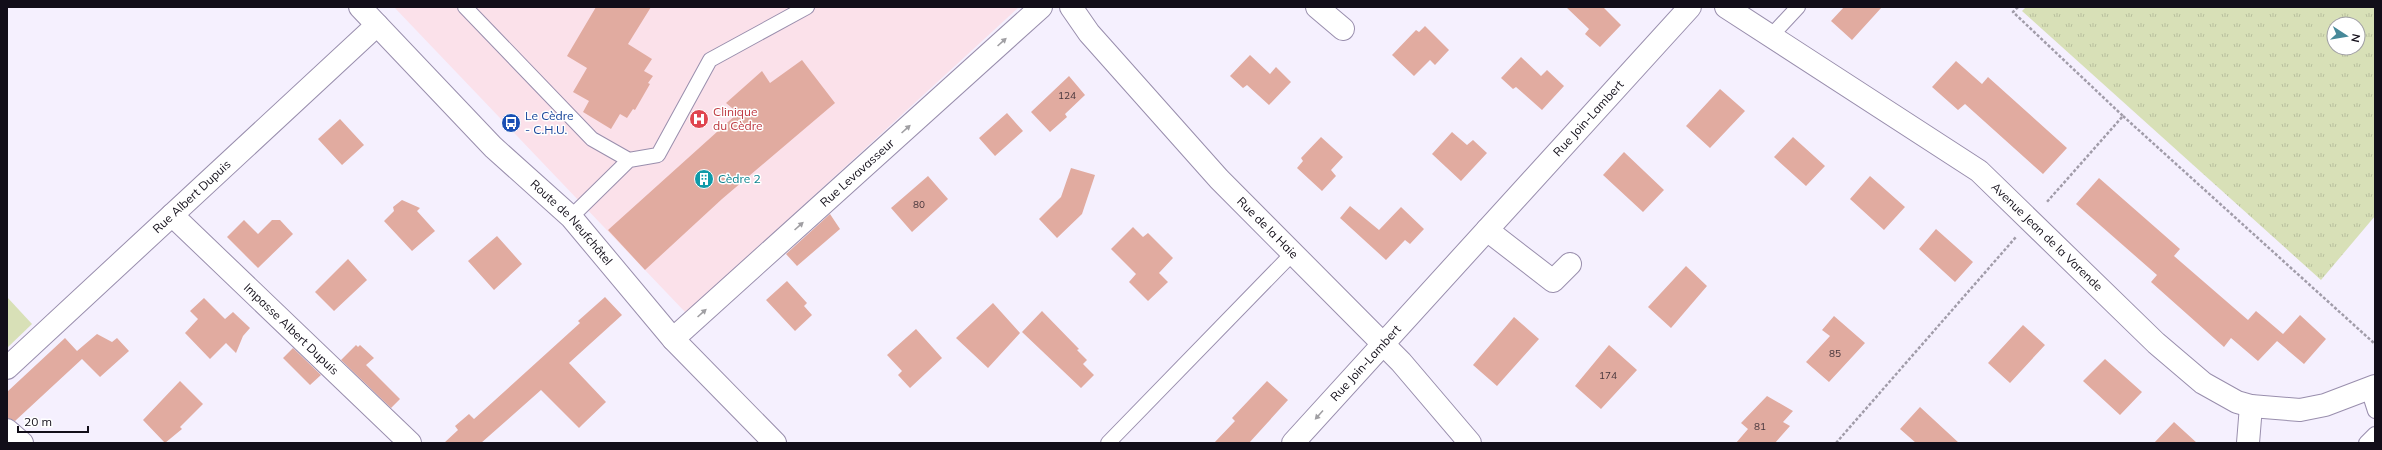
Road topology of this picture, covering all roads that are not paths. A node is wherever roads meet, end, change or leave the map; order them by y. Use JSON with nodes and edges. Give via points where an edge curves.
{"nodes":[{"id":1,"x":360,"y":7,"type":"edge"},
{"id":2,"x":465,"y":7,"type":"edge"},
{"id":3,"x":807,"y":7,"type":"edge"},
{"id":4,"x":1041,"y":7,"type":"edge"},
{"id":5,"x":1071,"y":7,"type":"edge"},
{"id":6,"x":1317,"y":7,"type":"edge"},
{"id":7,"x":1690,"y":7,"type":"edge"},
{"id":8,"x":1726,"y":7,"type":"edge"},
{"id":9,"x":1798,"y":7,"type":"edge"},
{"id":10,"x":377,"y":25,"type":"junction"},
{"id":11,"x":1343,"y":29,"type":"dead end"},
{"id":12,"x":1771,"y":36,"type":"junction"},
{"id":13,"x":629,"y":160,"type":"junction"},
{"id":14,"x":172,"y":215,"type":"junction"},
{"id":15,"x":571,"y":217,"type":"junction"},
{"id":16,"x":1487,"y":230,"type":"junction"},
{"id":17,"x":1292,"y":253,"type":"junction"},
{"id":18,"x":1570,"y":264,"type":"dead end"},
{"id":19,"x":673,"y":339,"type":"junction"},
{"id":20,"x":1383,"y":345,"type":"junction"},
{"id":21,"x":7,"y":368,"type":"edge"},
{"id":22,"x":2371,"y":387,"type":"edge"},
{"id":23,"x":2251,"y":406,"type":"junction"},
{"id":24,"x":2375,"y":411,"type":"edge"},
{"id":25,"x":7,"y":430,"type":"edge"},
{"id":26,"x":2375,"y":434,"type":"edge"},
{"id":27,"x":22,"y":443,"type":"edge"},
{"id":28,"x":410,"y":443,"type":"edge"},
{"id":29,"x":775,"y":443,"type":"edge"},
{"id":30,"x":1108,"y":443,"type":"edge"},
{"id":31,"x":1293,"y":443,"type":"edge"},
{"id":32,"x":1470,"y":443,"type":"edge"},
{"id":33,"x":2248,"y":443,"type":"edge"},
{"id":34,"x":2366,"y":443,"type":"edge"}],
"edges":[{"from":1,"to":10,"type":"street","name":"Route de Neufchâtel"},
{"from":2,"to":13,"type":"lane","via":[[592,139]]},
{"from":3,"to":13,"type":"lane","via":[[710,60],[658,155]]},
{"from":19,"to":4,"type":"street","name":"Rue Levavasseur","one_way":true},
{"from":5,"to":17,"type":"street","name":"Rue de la Haie","via":[[1089,33],[1198,155]]},
{"from":6,"to":11,"type":"street"},
{"from":7,"to":16,"type":"street","name":"Rue Join-Lambert"},
{"from":8,"to":12,"type":"street","name":"Avenue Jean de la Varende"},
{"from":9,"to":12,"type":"lane"},
{"from":10,"to":14,"type":"street","name":"Rue Albert Dupuis"},
{"from":10,"to":15,"type":"street","name":"Route de Neufchâtel","via":[[493,147]]},
{"from":12,"to":23,"type":"street","name":"Avenue Jean de la Varende","via":[[1979,170],[2156,343],[2203,383],[2237,402]]},
{"from":13,"to":15,"type":"lane"},
{"from":14,"to":21,"type":"street","name":"Rue Albert Dupuis"},
{"from":14,"to":28,"type":"street","name":"Impasse Albert Dupuis"},
{"from":15,"to":19,"type":"street","name":"Route de Neufchâtel"},
{"from":16,"to":18,"type":"street","via":[[1553,282]]},
{"from":16,"to":20,"type":"street","name":"Rue Join-Lambert"},
{"from":17,"to":20,"type":"street","name":"Rue de la Haie"},
{"from":17,"to":30,"type":"lane"},
{"from":19,"to":29,"type":"street","name":"Route de Neufchâtel"},
{"from":20,"to":31,"type":"street","name":"Rue Join-Lambert","one_way":true},
{"from":20,"to":32,"type":"street","name":"Rue de la Haie","via":[[1401,362]]},
{"from":22,"to":23,"type":"street","name":"Avenue Jean de la Varende","via":[[2325,405],[2300,410]]},
{"from":22,"to":24,"type":"lane"},
{"from":23,"to":33,"type":"street"},
{"from":25,"to":27,"type":"street"},
{"from":26,"to":34,"type":"lane"}]}
